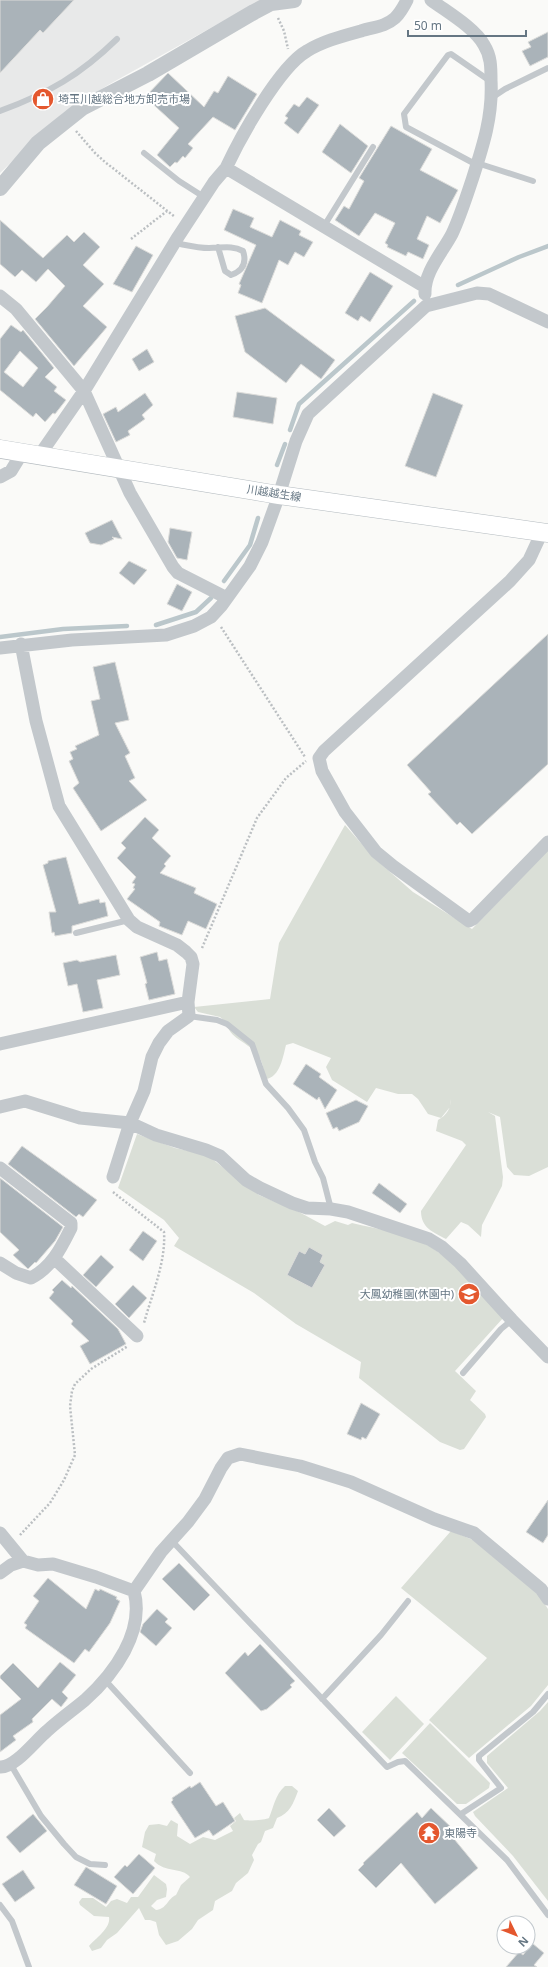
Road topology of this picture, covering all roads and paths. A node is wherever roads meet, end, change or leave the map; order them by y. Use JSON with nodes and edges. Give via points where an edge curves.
{"nodes":[{"id":1,"x":294,"y":0,"type":"edge"},
{"id":2,"x":407,"y":0,"type":"edge"},
{"id":3,"x":432,"y":0,"type":"edge"},
{"id":4,"x":271,"y":3,"type":"junction"},
{"id":5,"x":117,"y":39,"type":"dead end"},
{"id":6,"x":293,"y":61,"type":"junction"},
{"id":7,"x":548,"y":68,"type":"edge"},
{"id":8,"x":492,"y":82,"type":"junction"},
{"id":9,"x":493,"y":96,"type":"junction"},
{"id":10,"x":0,"y":111,"type":"edge"},
{"id":11,"x":68,"y":119,"type":"junction"},
{"id":12,"x":374,"y":147,"type":"dead end"},
{"id":13,"x":144,"y":153,"type":"dead end"},
{"id":14,"x":477,"y":164,"type":"junction"},
{"id":15,"x":226,"y":168,"type":"junction"},
{"id":16,"x":533,"y":181,"type":"dead end"},
{"id":17,"x":0,"y":188,"type":"edge"},
{"id":18,"x":204,"y":197,"type":"junction"},
{"id":19,"x":167,"y":211,"type":"junction"},
{"id":20,"x":186,"y":225,"type":"junction"},
{"id":21,"x":324,"y":226,"type":"junction"},
{"id":22,"x":131,"y":239,"type":"dead end"},
{"id":23,"x":175,"y":243,"type":"junction"},
{"id":24,"x":218,"y":247,"type":"junction"},
{"id":25,"x":425,"y":287,"type":"junction"},
{"id":26,"x":0,"y":296,"type":"edge"},
{"id":27,"x":426,"y":306,"type":"junction"},
{"id":28,"x":548,"y":322,"type":"edge"},
{"id":29,"x":84,"y":391,"type":"junction"},
{"id":30,"x":0,"y":448,"type":"edge"},
{"id":31,"x":22,"y":453,"type":"junction"},
{"id":32,"x":39,"y":456,"type":"junction"},
{"id":33,"x":120,"y":468,"type":"junction"},
{"id":34,"x":0,"y":477,"type":"edge"},
{"id":35,"x":279,"y":495,"type":"junction"},
{"id":36,"x":545,"y":532,"type":"edge"},
{"id":37,"x":227,"y":598,"type":"junction"},
{"id":38,"x":213,"y":615,"type":"junction"},
{"id":39,"x":21,"y":644,"type":"junction"},
{"id":40,"x":0,"y":648,"type":"edge"},
{"id":41,"x":548,"y":842,"type":"edge"},
{"id":42,"x":129,"y":920,"type":"junction"},
{"id":43,"x":76,"y":933,"type":"dead end"},
{"id":44,"x":193,"y":964,"type":"junction"},
{"id":45,"x":188,"y":1002,"type":"junction"},
{"id":46,"x":189,"y":1016,"type":"junction"},
{"id":47,"x":0,"y":1044,"type":"edge"},
{"id":48,"x":0,"y":1107,"type":"edge"},
{"id":49,"x":130,"y":1123,"type":"junction"},
{"id":50,"x":0,"y":1168,"type":"edge"},
{"id":51,"x":113,"y":1177,"type":"joint"},
{"id":52,"x":331,"y":1209,"type":"junction"},
{"id":53,"x":54,"y":1259,"type":"junction"},
{"id":54,"x":0,"y":1263,"type":"edge"},
{"id":55,"x":512,"y":1320,"type":"junction"},
{"id":56,"x":137,"y":1336,"type":"junction"},
{"id":57,"x":548,"y":1356,"type":"edge"},
{"id":58,"x":463,"y":1373,"type":"dead end"},
{"id":59,"x":0,"y":1533,"type":"edge"},
{"id":60,"x":171,"y":1540,"type":"junction"},
{"id":61,"x":10,"y":1545,"type":"junction"},
{"id":62,"x":23,"y":1561,"type":"junction"},
{"id":63,"x":0,"y":1573,"type":"edge"},
{"id":64,"x":134,"y":1591,"type":"junction"},
{"id":65,"x":548,"y":1599,"type":"edge"},
{"id":66,"x":408,"y":1601,"type":"dead end"},
{"id":67,"x":105,"y":1680,"type":"junction"},
{"id":68,"x":548,"y":1694,"type":"edge"},
{"id":69,"x":322,"y":1699,"type":"junction"},
{"id":70,"x":6,"y":1766,"type":"edge"},
{"id":71,"x":190,"y":1773,"type":"dead end"},
{"id":72,"x":461,"y":1814,"type":"junction"},
{"id":73,"x":105,"y":1865,"type":"dead end"},
{"id":74,"x":0,"y":1904,"type":"edge"},
{"id":75,"x":548,"y":1915,"type":"edge"},
{"id":76,"x":29,"y":1967,"type":"edge"}],
"edges":[{"from":1,"to":4,"type":"street"},
{"from":2,"to":6,"type":"street","via":[[396,18],[382,26],[322,44],[307,50]]},
{"from":3,"to":8,"type":"street","via":[[484,43],[490,56]]},
{"from":4,"to":6,"type":"path","via":[[284,31]]},
{"from":4,"to":11,"type":"street","via":[[148,74],[82,108]]},
{"from":5,"to":10,"type":"lane","via":[[77,74],[40,95]]},
{"from":6,"to":15,"type":"street","via":[[259,108]]},
{"from":7,"to":9,"type":"lane"},
{"from":8,"to":9,"type":"street"},
{"from":8,"to":14,"type":"lane","via":[[452,54],[448,55],[404,114],[406,127]]},
{"from":9,"to":14,"type":"street","via":[[485,140]]},
{"from":11,"to":17,"type":"street","via":[[38,143]]},
{"from":11,"to":19,"type":"path","via":[[95,153]]},
{"from":12,"to":21,"type":"lane"},
{"from":13,"to":18,"type":"lane"},
{"from":14,"to":16,"type":"lane"},
{"from":14,"to":25,"type":"street","via":[[452,234],[432,268]]},
{"from":15,"to":18,"type":"street"},
{"from":15,"to":21,"type":"street"},
{"from":18,"to":20,"type":"street"},
{"from":19,"to":20,"type":"path"},
{"from":19,"to":22,"type":"path"},
{"from":20,"to":23,"type":"street"},
{"from":21,"to":25,"type":"street"},
{"from":23,"to":24,"type":"lane"},
{"from":23,"to":29,"type":"street"},
{"from":24,"to":24,"type":"lane","via":[[235,247],[243,251],[244,266],[231,275],[225,271]]},
{"from":25,"to":27,"type":"street"},
{"from":26,"to":29,"type":"street","via":[[16,309]]},
{"from":27,"to":28,"type":"street","via":[[477,292],[489,294]]},
{"from":27,"to":35,"type":"street","via":[[308,414],[296,441]]},
{"from":29,"to":32,"type":"street"},
{"from":29,"to":33,"type":"street"},
{"from":30,"to":31,"type":"main road","name":"川越越生線"},
{"from":31,"to":32,"type":"main road","name":"川越越生線"},
{"from":31,"to":34,"type":"street","via":[[11,471]]},
{"from":32,"to":33,"type":"main road","name":"川越越生線"},
{"from":33,"to":35,"type":"main road","name":"川越越生線"},
{"from":33,"to":37,"type":"street","via":[[130,493],[173,567],[178,573]]},
{"from":35,"to":36,"type":"main road","name":"川越越生線"},
{"from":35,"to":37,"type":"street","via":[[262,542],[250,566]]},
{"from":36,"to":41,"type":"street","via":[[529,560],[510,581],[319,758],[322,771],[345,812],[376,852],[469,920],[473,919]]},
{"from":37,"to":38,"type":"street"},
{"from":38,"to":39,"type":"street","via":[[194,626],[166,636]]},
{"from":38,"to":44,"type":"path","via":[[308,760],[286,778],[257,818]]},
{"from":39,"to":40,"type":"street"},
{"from":39,"to":42,"type":"street","via":[[36,720],[59,806]]},
{"from":42,"to":43,"type":"lane"},
{"from":42,"to":44,"type":"street","via":[[137,927],[186,952]]},
{"from":44,"to":45,"type":"street"},
{"from":45,"to":46,"type":"street"},
{"from":45,"to":47,"type":"street"},
{"from":46,"to":49,"type":"street","via":[[168,1031],[159,1043]]},
{"from":46,"to":52,"type":"lane","via":[[227,1024],[252,1044],[266,1084],[299,1121],[306,1135],[323,1178]]},
{"from":48,"to":49,"type":"street","via":[[25,1101],[80,1118]]},
{"from":49,"to":51,"type":"street"},
{"from":49,"to":52,"type":"street","via":[[156,1135],[220,1156],[246,1180],[292,1203],[307,1208]]},
{"from":50,"to":53,"type":"street","via":[[71,1223],[71,1228]]},
{"from":51,"to":56,"type":"path","via":[[113,1192],[164,1232],[163,1256]]},
{"from":52,"to":55,"type":"street","via":[[348,1212],[429,1239],[442,1247],[488,1292]]},
{"from":53,"to":54,"type":"street","via":[[41,1273],[31,1278],[16,1273]]},
{"from":53,"to":56,"type":"street"},
{"from":55,"to":57,"type":"street"},
{"from":55,"to":58,"type":"lane"},
{"from":56,"to":61,"type":"path","via":[[127,1347],[83,1374],[75,1384],[70,1406],[75,1455],[50,1503]]},
{"from":59,"to":61,"type":"street"},
{"from":60,"to":64,"type":"street"},
{"from":60,"to":65,"type":"street","via":[[205,1499],[228,1458],[240,1454],[257,1456],[352,1482],[434,1519],[474,1533],[541,1589]]},
{"from":60,"to":69,"type":"lane"},
{"from":61,"to":62,"type":"street"},
{"from":62,"to":63,"type":"street","via":[[11,1565]]},
{"from":62,"to":64,"type":"street","via":[[38,1565],[65,1566]]},
{"from":64,"to":67,"type":"street","via":[[134,1629],[129,1642]]},
{"from":66,"to":69,"type":"lane","via":[[381,1635]]},
{"from":67,"to":70,"type":"street"},
{"from":67,"to":71,"type":"lane"},
{"from":68,"to":72,"type":"lane","via":[[533,1712],[479,1756],[479,1760],[501,1788]]},
{"from":69,"to":72,"type":"lane","via":[[387,1767],[405,1761]]},
{"from":70,"to":73,"type":"lane","via":[[41,1816],[68,1848],[90,1864]]},
{"from":72,"to":75,"type":"lane","via":[[507,1860]]},
{"from":74,"to":76,"type":"lane","via":[[12,1921]]}]}
